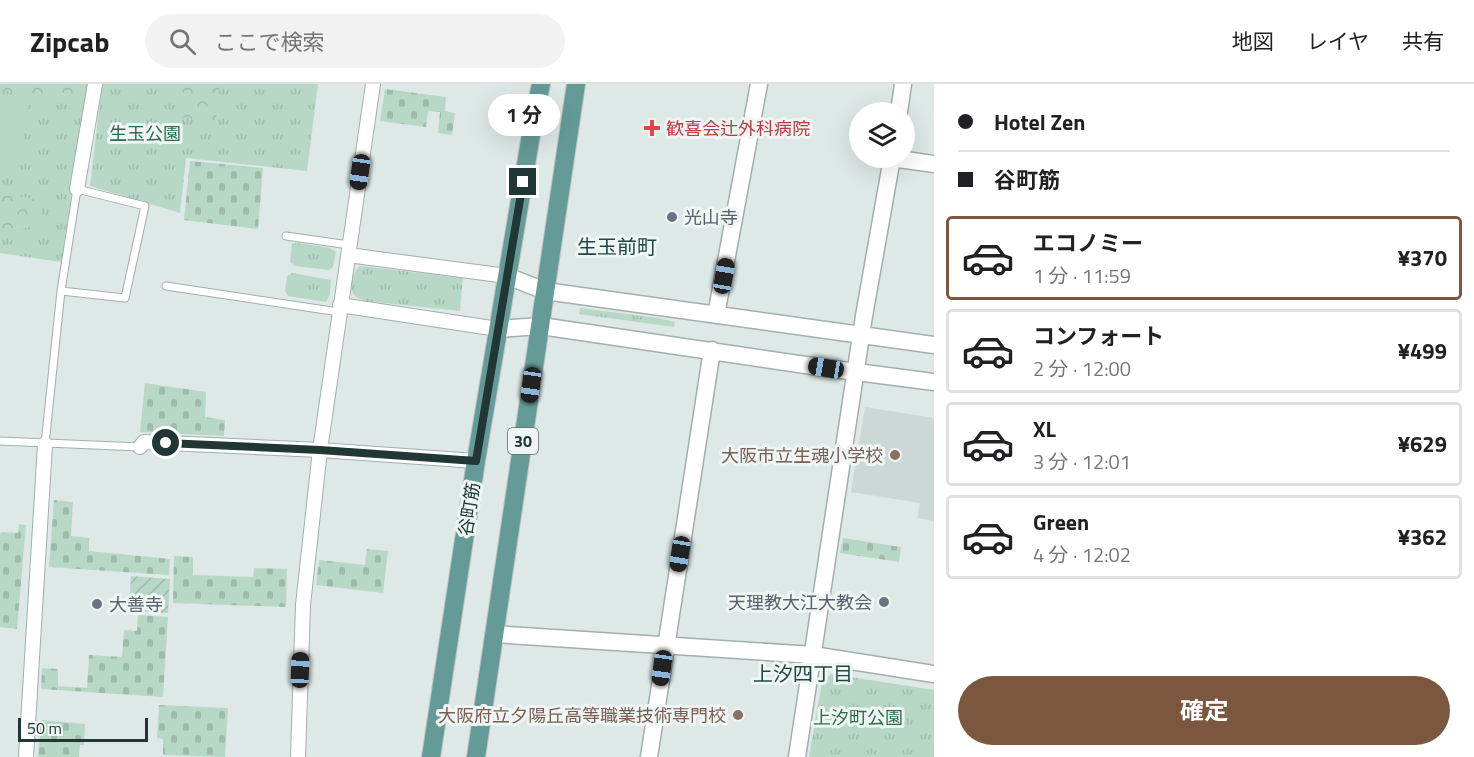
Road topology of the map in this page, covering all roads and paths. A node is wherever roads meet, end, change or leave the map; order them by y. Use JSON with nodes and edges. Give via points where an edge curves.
{"nodes":[{"id":1,"x":95,"y":84,"type":"edge"},
{"id":2,"x":373,"y":84,"type":"edge"},
{"id":3,"x":539,"y":84,"type":"edge"},
{"id":4,"x":578,"y":84,"type":"edge"},
{"id":5,"x":759,"y":84,"type":"edge"},
{"id":6,"x":903,"y":84,"type":"edge"},
{"id":7,"x":900,"y":102,"type":"edge"},
{"id":8,"x":915,"y":161,"type":"edge"},
{"id":9,"x":934,"y":164,"type":"edge"},
{"id":10,"x":890,"y":168,"type":"edge"},
{"id":11,"x":77,"y":189,"type":"junction"},
{"id":12,"x":286,"y":236,"type":"dead end"},
{"id":13,"x":348,"y":250,"type":"junction"},
{"id":14,"x":507,"y":276,"type":"junction"},
{"id":15,"x":166,"y":286,"type":"dead end"},
{"id":16,"x":61,"y":291,"type":"junction"},
{"id":17,"x":545,"y":291,"type":"junction"},
{"id":18,"x":340,"y":308,"type":"junction"},
{"id":19,"x":716,"y":315,"type":"junction"},
{"id":20,"x":541,"y":326,"type":"junction"},
{"id":21,"x":498,"y":329,"type":"junction"},
{"id":22,"x":861,"y":335,"type":"junction"},
{"id":23,"x":934,"y":345,"type":"edge"},
{"id":24,"x":711,"y":350,"type":"junction"},
{"id":25,"x":856,"y":372,"type":"junction"},
{"id":26,"x":934,"y":382,"type":"edge"},
{"id":27,"x":0,"y":441,"type":"edge"},
{"id":28,"x":45,"y":444,"type":"junction"},
{"id":29,"x":140,"y":447,"type":"joint"},
{"id":30,"x":320,"y":450,"type":"junction"},
{"id":31,"x":476,"y":461,"type":"junction"},
{"id":32,"x":494,"y":634,"type":"junction"},
{"id":33,"x":665,"y":645,"type":"junction"},
{"id":34,"x":813,"y":655,"type":"junction"},
{"id":35,"x":934,"y":674,"type":"edge"},
{"id":36,"x":26,"y":757,"type":"edge"},
{"id":37,"x":298,"y":757,"type":"edge"},
{"id":38,"x":431,"y":757,"type":"edge"},
{"id":39,"x":476,"y":757,"type":"edge"},
{"id":40,"x":649,"y":757,"type":"edge"},
{"id":41,"x":797,"y":757,"type":"edge"}],
"edges":[{"from":1,"to":11,"type":"street"},
{"from":2,"to":13,"type":"street"},
{"from":3,"to":14,"type":"main road","name":"谷町筋","number":"30"},
{"from":4,"to":17,"type":"main road","number":"30"},
{"from":5,"to":19,"type":"street"},
{"from":6,"to":7,"type":"street"},
{"from":8,"to":9,"type":"street"},
{"from":10,"to":22,"type":"street"},
{"from":11,"to":16,"type":"lane"},
{"from":11,"to":16,"type":"lane","via":[[145,206],[125,298]]},
{"from":12,"to":13,"type":"lane"},
{"from":13,"to":14,"type":"street"},
{"from":13,"to":18,"type":"street"},
{"from":14,"to":17,"type":"street"},
{"from":14,"to":21,"type":"main road","name":"谷町筋","number":"30"},
{"from":15,"to":18,"type":"lane"},
{"from":16,"to":28,"type":"lane"},
{"from":17,"to":19,"type":"street"},
{"from":17,"to":20,"type":"main road","number":"30"},
{"from":18,"to":21,"type":"street"},
{"from":18,"to":30,"type":"street"},
{"from":19,"to":22,"type":"street"},
{"from":20,"to":21,"type":"street"},
{"from":20,"to":24,"type":"street"},
{"from":20,"to":32,"type":"main road","number":"30"},
{"from":21,"to":31,"type":"main road","name":"谷町筋","number":"30"},
{"from":22,"to":23,"type":"street"},
{"from":22,"to":25,"type":"street"},
{"from":24,"to":25,"type":"street"},
{"from":24,"to":33,"type":"street"},
{"from":25,"to":26,"type":"street"},
{"from":25,"to":34,"type":"street"},
{"from":27,"to":28,"type":"lane"},
{"from":28,"to":29,"type":"lane"},
{"from":28,"to":36,"type":"street"},
{"from":29,"to":30,"type":"street","via":[[144,442]]},
{"from":30,"to":31,"type":"street"},
{"from":30,"to":37,"type":"street","via":[[303,605]]},
{"from":31,"to":38,"type":"main road","name":"谷町筋","number":"30"},
{"from":32,"to":33,"type":"street"},
{"from":32,"to":39,"type":"main road","number":"30"},
{"from":33,"to":34,"type":"street"},
{"from":33,"to":40,"type":"street"},
{"from":34,"to":35,"type":"street"},
{"from":34,"to":41,"type":"street"}]}
